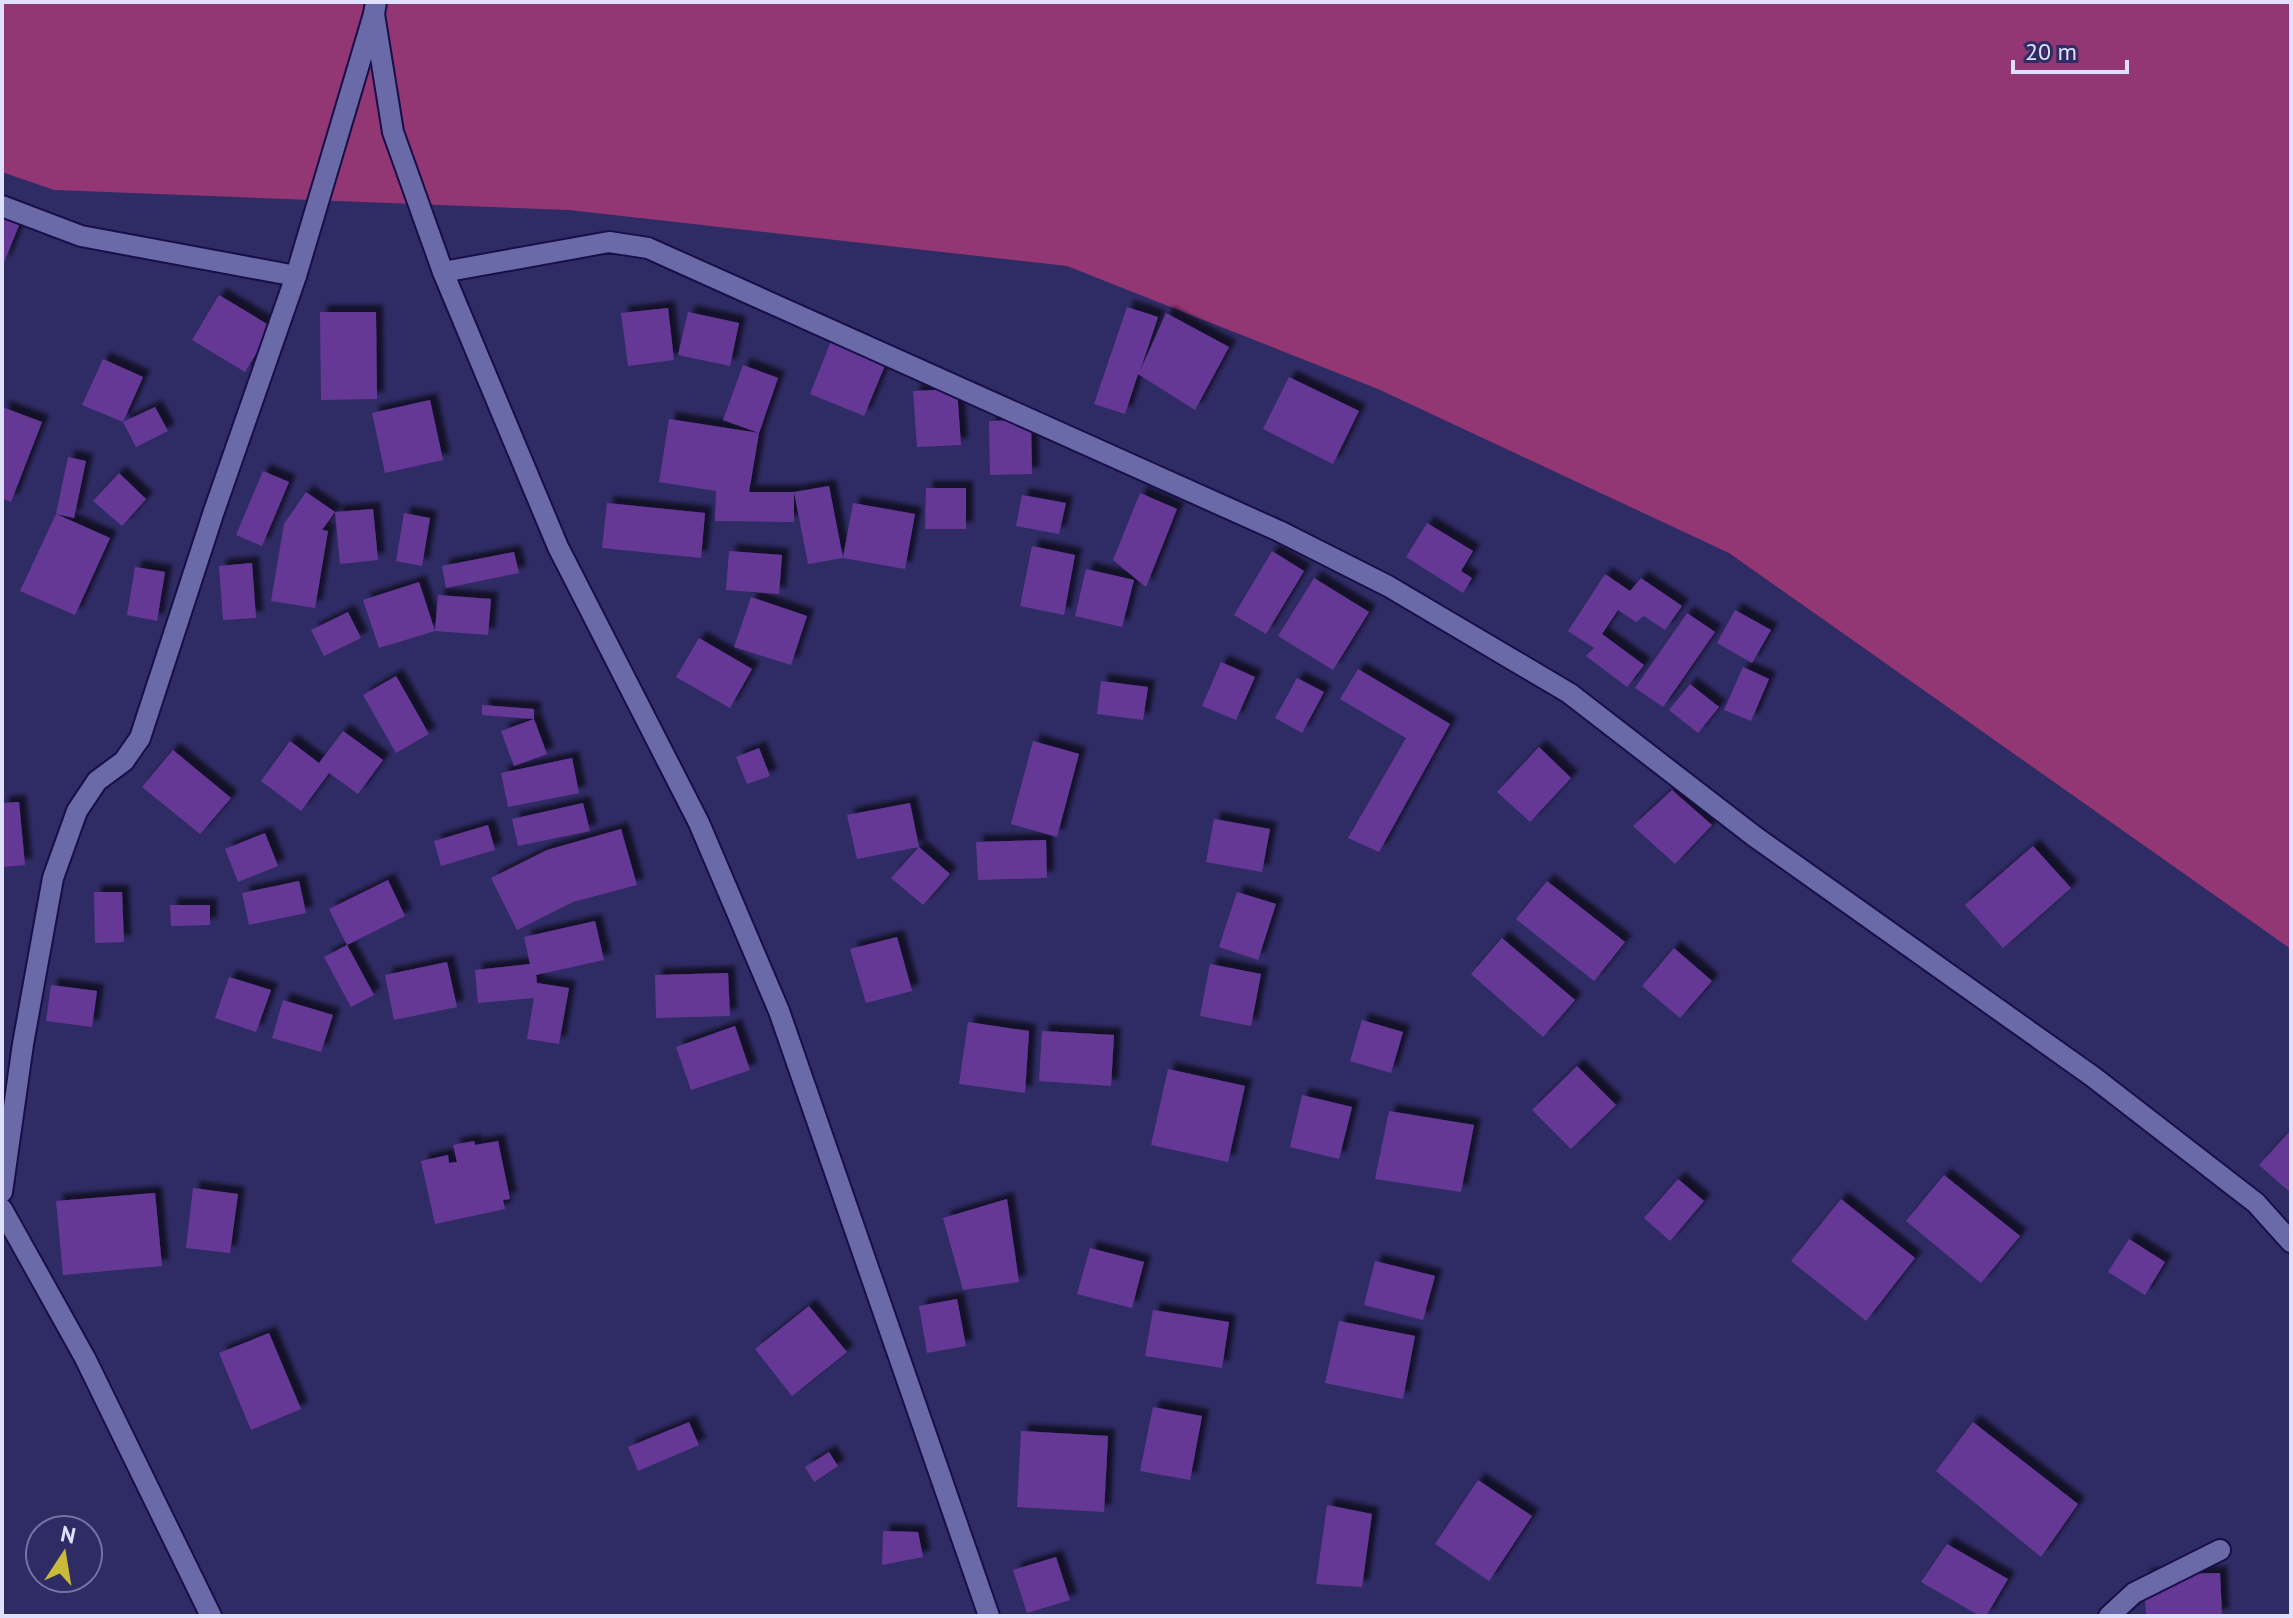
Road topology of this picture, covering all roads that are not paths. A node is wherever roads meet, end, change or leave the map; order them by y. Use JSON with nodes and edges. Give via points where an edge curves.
{"nodes":[{"id":1,"x":375,"y":8,"type":"edge"},
{"id":2,"x":2,"y":206,"type":"edge"},
{"id":3,"x":443,"y":272,"type":"junction"},
{"id":4,"x":296,"y":276,"type":"junction"},
{"id":5,"x":9,"y":1101,"type":"edge"},
{"id":6,"x":2,"y":1192,"type":"edge"},
{"id":7,"x":2,"y":1209,"type":"edge"},
{"id":8,"x":2291,"y":1242,"type":"edge"},
{"id":9,"x":2220,"y":1550,"type":"dead end"},
{"id":10,"x":211,"y":1616,"type":"edge"},
{"id":11,"x":989,"y":1616,"type":"edge"},
{"id":12,"x":2109,"y":1616,"type":"edge"}],
"edges":[{"from":1,"to":3,"type":"street","via":[[393,132]]},
{"from":1,"to":4,"type":"street"},
{"from":2,"to":4,"type":"street","via":[[81,236]]},
{"from":3,"to":8,"type":"street","via":[[609,242],[648,248],[1279,531],[1388,586],[1569,693],[1754,836],[2092,1076],[2256,1203]]},
{"from":3,"to":11,"type":"street","via":[[558,547],[699,823],[779,1011]]},
{"from":4,"to":5,"type":"street","via":[[140,738],[124,761],[97,781],[77,811],[53,878]]},
{"from":5,"to":6,"type":"street"},
{"from":7,"to":10,"type":"street","via":[[85,1358]]},
{"from":9,"to":12,"type":"street","via":[[2134,1593]]}]}
